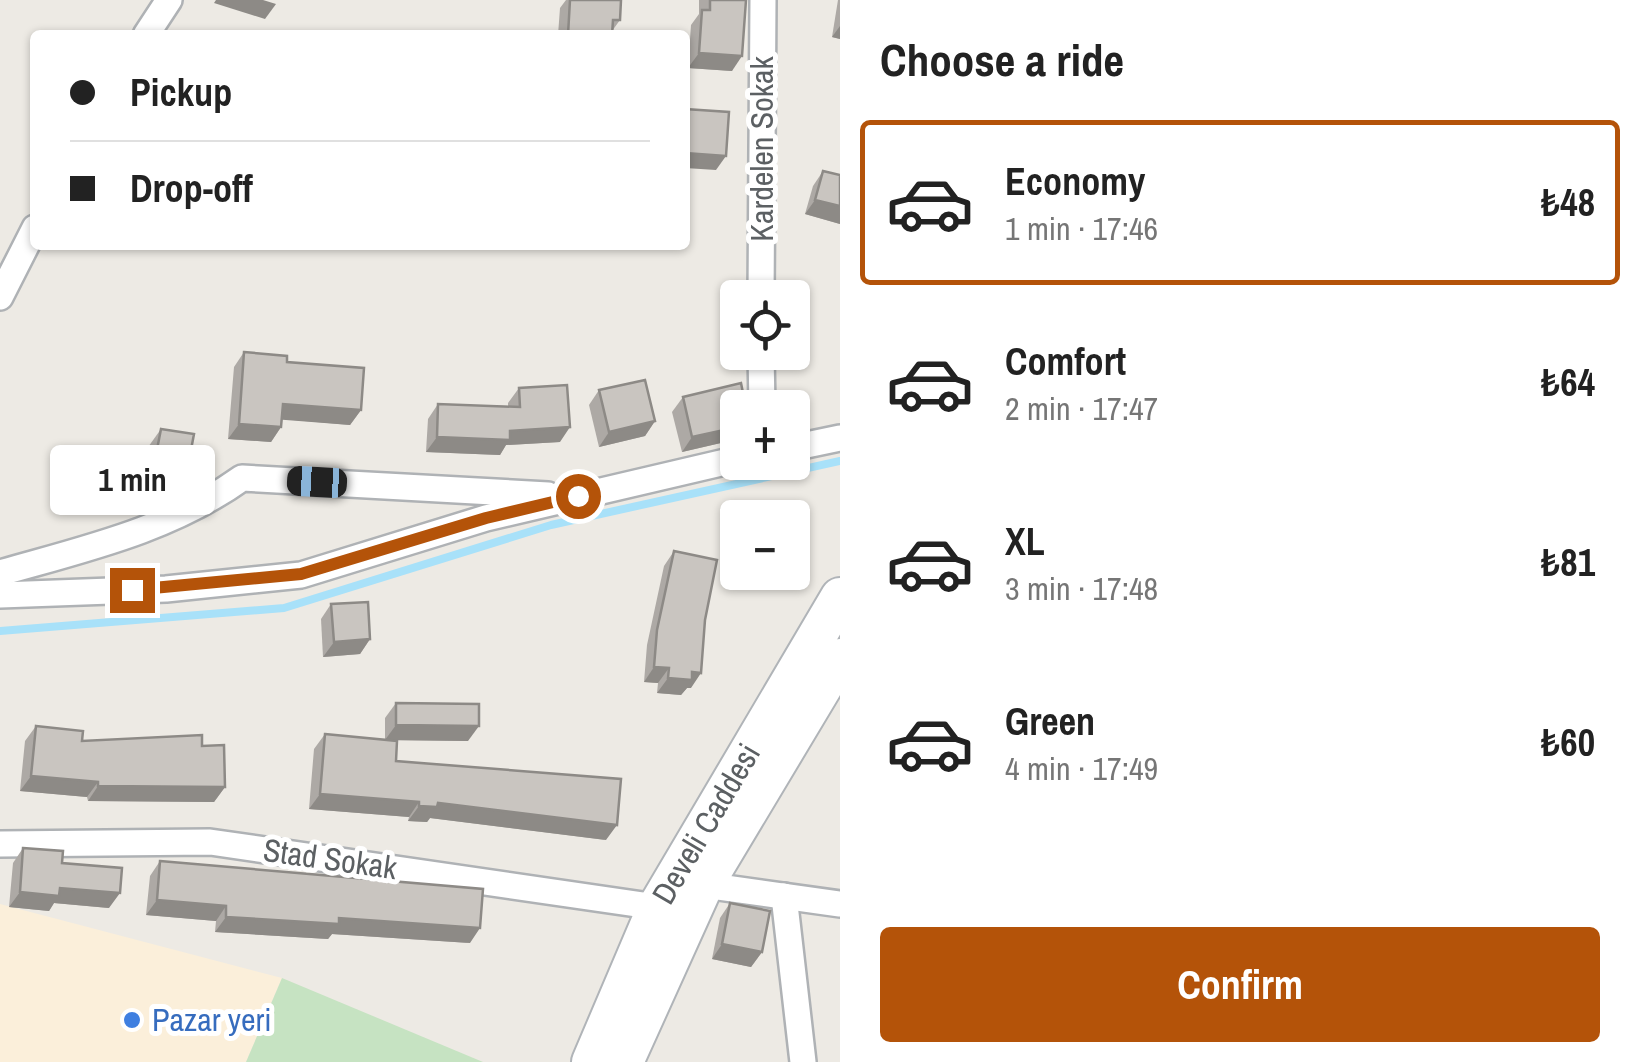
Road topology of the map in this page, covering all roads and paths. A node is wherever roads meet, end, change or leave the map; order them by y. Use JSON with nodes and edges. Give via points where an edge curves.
{"nodes":[{"id":1,"x":169,"y":0,"type":"edge"},
{"id":2,"x":762,"y":0,"type":"edge"},
{"id":3,"x":149,"y":30,"type":"edge"},
{"id":4,"x":30,"y":238,"type":"edge"},
{"id":5,"x":761,"y":280,"type":"edge"},
{"id":6,"x":0,"y":297,"type":"edge"},
{"id":7,"x":840,"y":438,"type":"edge"},
{"id":8,"x":810,"y":444,"type":"edge"},
{"id":9,"x":720,"y":463,"type":"edge"},
{"id":10,"x":578,"y":496,"type":"junction"},
{"id":11,"x":0,"y":573,"type":"edge"},
{"id":12,"x":0,"y":594,"type":"edge"},
{"id":13,"x":840,"y":597,"type":"edge"},
{"id":14,"x":840,"y":658,"type":"edge"},
{"id":15,"x":0,"y":844,"type":"edge"},
{"id":16,"x":704,"y":885,"type":"junction"},
{"id":17,"x":784,"y":896,"type":"junction"},
{"id":18,"x":840,"y":904,"type":"edge"},
{"id":19,"x":657,"y":907,"type":"junction"},
{"id":20,"x":591,"y":1062,"type":"edge"},
{"id":21,"x":624,"y":1062,"type":"edge"},
{"id":22,"x":803,"y":1062,"type":"edge"}],
"edges":[{"from":1,"to":3,"type":"street"},
{"from":2,"to":5,"type":"street","name":"Kardelen Sokak"},
{"from":4,"to":6,"type":"street"},
{"from":7,"to":8,"type":"street"},
{"from":9,"to":10,"type":"street"},
{"from":10,"to":11,"type":"street","via":[[242,478],[150,530]]},
{"from":10,"to":12,"type":"street","via":[[301,574],[166,589]]},
{"from":13,"to":19,"type":"main road","name":"Develi Caddesi"},
{"from":14,"to":16,"type":"main road","name":"Develi Caddesi"},
{"from":15,"to":19,"type":"street","name":"Stad Sokak","via":[[210,842]]},
{"from":16,"to":17,"type":"street"},
{"from":16,"to":21,"type":"main road","name":"Develi Caddesi"},
{"from":17,"to":18,"type":"street"},
{"from":17,"to":22,"type":"street"},
{"from":19,"to":20,"type":"main road","name":"Develi Caddesi"}]}
